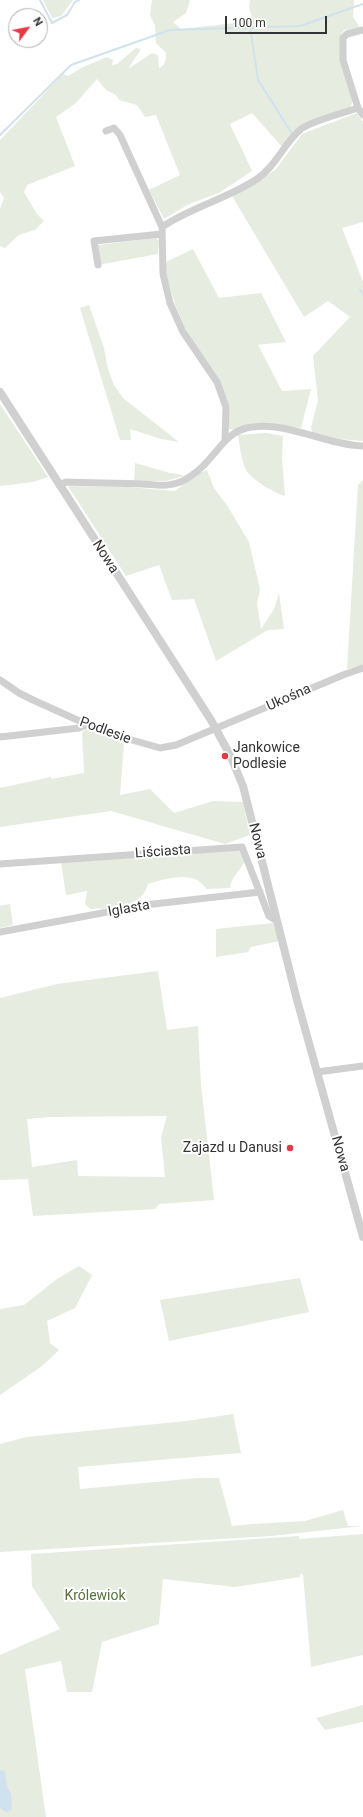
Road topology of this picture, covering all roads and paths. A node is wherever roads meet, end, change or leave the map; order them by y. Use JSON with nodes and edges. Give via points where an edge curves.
{"nodes":[{"id":1,"x":363,"y":30,"type":"edge"},
{"id":2,"x":358,"y":108,"type":"junction"},
{"id":3,"x":363,"y":115,"type":"edge"},
{"id":4,"x":106,"y":131,"type":"dead end"},
{"id":5,"x":162,"y":230,"type":"junction"},
{"id":6,"x":98,"y":265,"type":"dead end"},
{"id":7,"x":0,"y":392,"type":"edge"},
{"id":8,"x":225,"y":440,"type":"junction"},
{"id":9,"x":363,"y":446,"type":"edge"},
{"id":10,"x":59,"y":485,"type":"junction"},
{"id":11,"x":363,"y":668,"type":"edge"},
{"id":12,"x":0,"y":680,"type":"edge"},
{"id":13,"x":86,"y":725,"type":"junction"},
{"id":14,"x":216,"y":728,"type":"junction"},
{"id":15,"x":0,"y":736,"type":"edge"},
{"id":16,"x":0,"y":864,"type":"edge"},
{"id":17,"x":260,"y":892,"type":"junction"},
{"id":18,"x":277,"y":921,"type":"junction"},
{"id":19,"x":0,"y":932,"type":"edge"},
{"id":20,"x":363,"y":1066,"type":"edge"},
{"id":21,"x":317,"y":1072,"type":"junction"},
{"id":22,"x":363,"y":1237,"type":"edge"}],
"edges":[{"from":1,"to":2,"type":"street","via":[[347,34],[343,38],[343,60]]},
{"from":2,"to":3,"type":"street"},
{"from":2,"to":5,"type":"street","via":[[302,129],[258,179],[221,199],[178,216]]},
{"from":4,"to":5,"type":"street","via":[[114,128],[120,135]]},
{"from":5,"to":6,"type":"street","via":[[94,241]]},
{"from":5,"to":8,"type":"street","via":[[163,274],[170,304],[183,332],[217,382],[226,407]]},
{"from":7,"to":10,"type":"street","name":"Nowa"},
{"from":8,"to":9,"type":"street","via":[[233,432],[252,427],[282,428],[322,439]]},
{"from":8,"to":10,"type":"street","via":[[203,467],[192,476],[172,485],[66,482]]},
{"from":10,"to":14,"type":"street","name":"Nowa"},
{"from":11,"to":14,"type":"street","name":"Ukośna"},
{"from":12,"to":13,"type":"street","name":"Podlesie","via":[[18,693]]},
{"from":13,"to":14,"type":"street","name":"Podlesie","via":[[160,748],[176,745]]},
{"from":13,"to":15,"type":"street"},
{"from":14,"to":18,"type":"street","name":"Nowa","via":[[243,786]]},
{"from":16,"to":17,"type":"street","name":"Liściasta","via":[[242,847]]},
{"from":17,"to":18,"type":"street","name":"Liściasta","via":[[269,916]]},
{"from":17,"to":19,"type":"street","name":"Iglasta","via":[[145,905]]},
{"from":18,"to":21,"type":"street","name":"Nowa"},
{"from":20,"to":21,"type":"street"},
{"from":21,"to":22,"type":"street","name":"Nowa"}]}
